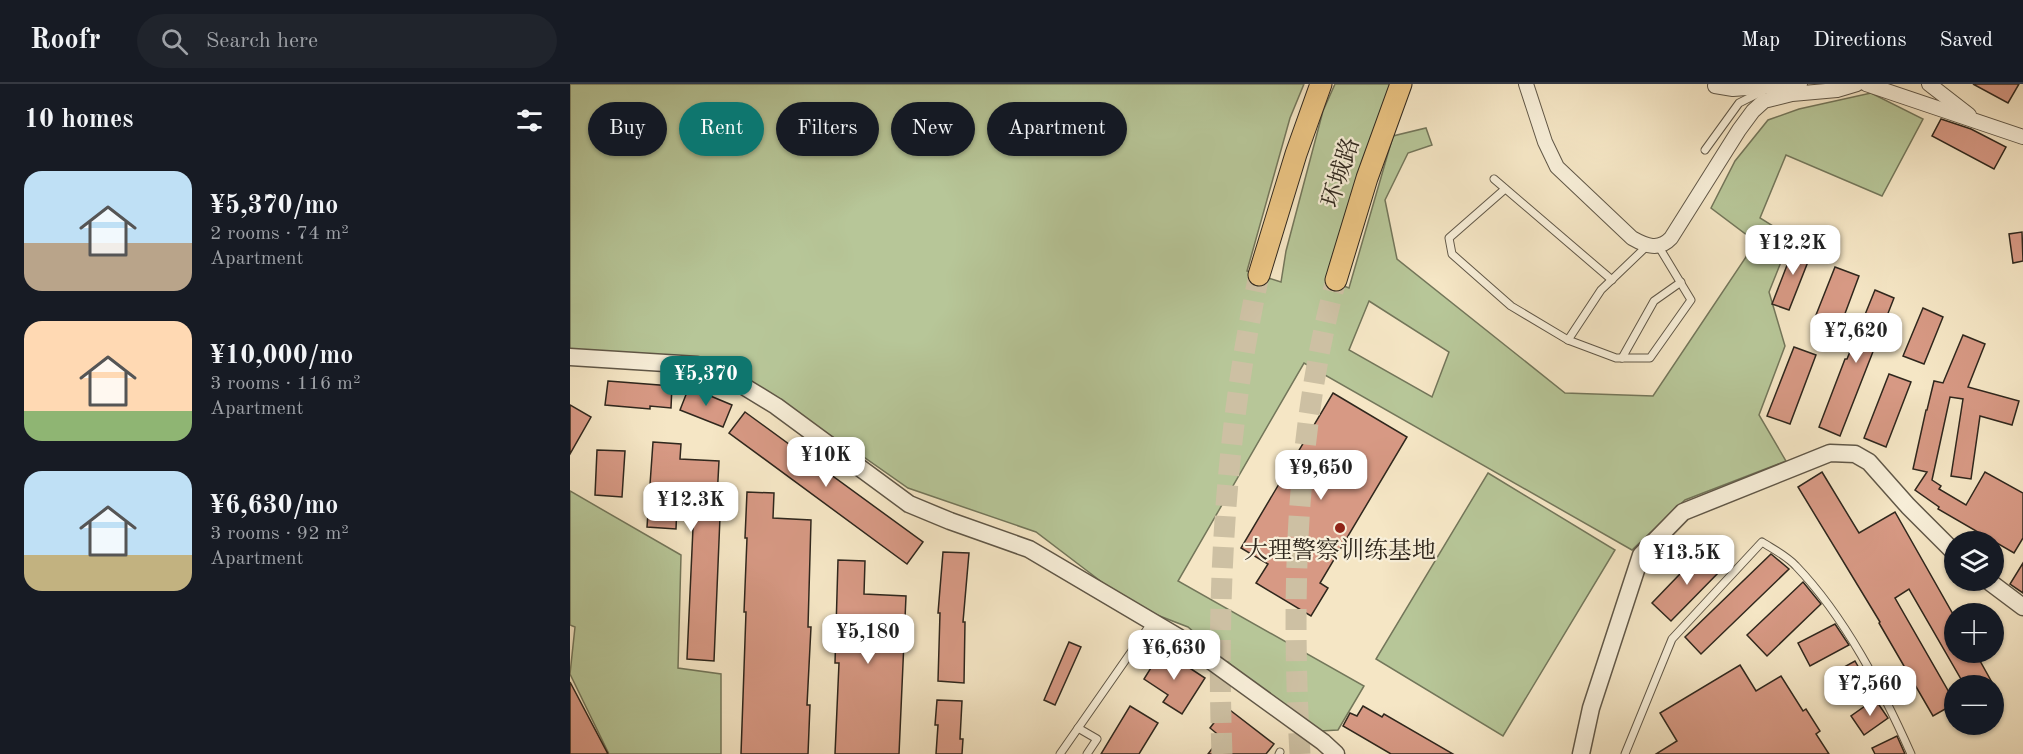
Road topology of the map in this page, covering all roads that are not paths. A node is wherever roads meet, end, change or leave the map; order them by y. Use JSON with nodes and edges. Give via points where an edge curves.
{"nodes":[{"id":1,"x":1321,"y":84,"type":"edge"},
{"id":2,"x":1401,"y":84,"type":"edge"},
{"id":3,"x":1526,"y":84,"type":"edge"},
{"id":4,"x":1800,"y":84,"type":"edge"},
{"id":5,"x":1857,"y":84,"type":"edge"},
{"id":6,"x":1866,"y":84,"type":"edge"},
{"id":7,"x":1929,"y":84,"type":"edge"},
{"id":8,"x":1715,"y":86,"type":"dead end"},
{"id":9,"x":1773,"y":86,"type":"junction"},
{"id":10,"x":1981,"y":124,"type":"junction"},
{"id":11,"x":2023,"y":137,"type":"edge"},
{"id":12,"x":1705,"y":150,"type":"dead end"},
{"id":13,"x":1494,"y":179,"type":"dead end"},
{"id":14,"x":1505,"y":189,"type":"junction"},
{"id":15,"x":1653,"y":246,"type":"junction"},
{"id":16,"x":1259,"y":274,"type":"tunnel mouth"},
{"id":17,"x":1336,"y":280,"type":"tunnel mouth"},
{"id":18,"x":1612,"y":280,"type":"junction"},
{"id":19,"x":1681,"y":282,"type":"junction"},
{"id":20,"x":1568,"y":340,"type":"junction"},
{"id":21,"x":570,"y":357,"type":"edge"},
{"id":22,"x":1622,"y":358,"type":"junction"},
{"id":23,"x":1944,"y":542,"type":"edge"},
{"id":24,"x":2002,"y":591,"type":"edge"},
{"id":25,"x":2023,"y":607,"type":"edge"},
{"id":26,"x":1152,"y":622,"type":"junction"},
{"id":27,"x":1078,"y":728,"type":"junction"},
{"id":28,"x":1060,"y":754,"type":"edge"},
{"id":29,"x":1087,"y":754,"type":"edge"},
{"id":30,"x":1336,"y":754,"type":"edge"},
{"id":31,"x":1581,"y":754,"type":"edge"},
{"id":32,"x":1625,"y":754,"type":"edge"},
{"id":33,"x":1911,"y":754,"type":"edge"}],
"edges":[{"from":1,"to":16,"type":"main road","name":"环城路"},
{"from":2,"to":17,"type":"main road","name":"环城路"},
{"from":3,"to":15,"type":"street","via":[[1557,167],[1632,238]]},
{"from":4,"to":9,"type":"street"},
{"from":5,"to":15,"type":"street","via":[[1764,101],[1739,130],[1671,238]]},
{"from":6,"to":10,"type":"street"},
{"from":7,"to":10,"type":"street"},
{"from":8,"to":9,"type":"street"},
{"from":9,"to":12,"type":"lane","via":[[1739,102]]},
{"from":10,"to":11,"type":"street"},
{"from":13,"to":14,"type":"lane"},
{"from":14,"to":18,"type":"lane"},
{"from":14,"to":20,"type":"lane","via":[[1449,238],[1452,254],[1510,306]]},
{"from":15,"to":18,"type":"lane"},
{"from":15,"to":19,"type":"lane"},
{"from":18,"to":20,"type":"lane"},
{"from":19,"to":22,"type":"lane","via":[[1654,301]]},
{"from":19,"to":22,"type":"lane","via":[[1690,300],[1650,358]]},
{"from":20,"to":22,"type":"lane"},
{"from":21,"to":26,"type":"street","via":[[697,365],[735,381],[776,406],[909,504],[1029,549]]},
{"from":23,"to":31,"type":"street","via":[[1869,462],[1848,453],[1830,453],[1683,512],[1641,555],[1591,708]]},
{"from":24,"to":25,"type":"street"},
{"from":26,"to":27,"type":"lane"},
{"from":26,"to":30,"type":"street"},
{"from":27,"to":28,"type":"lane"},
{"from":27,"to":29,"type":"lane","via":[[1097,739]]},
{"from":32,"to":33,"type":"lane","via":[[1672,639],[1762,542],[1794,564],[1839,619]]}]}
